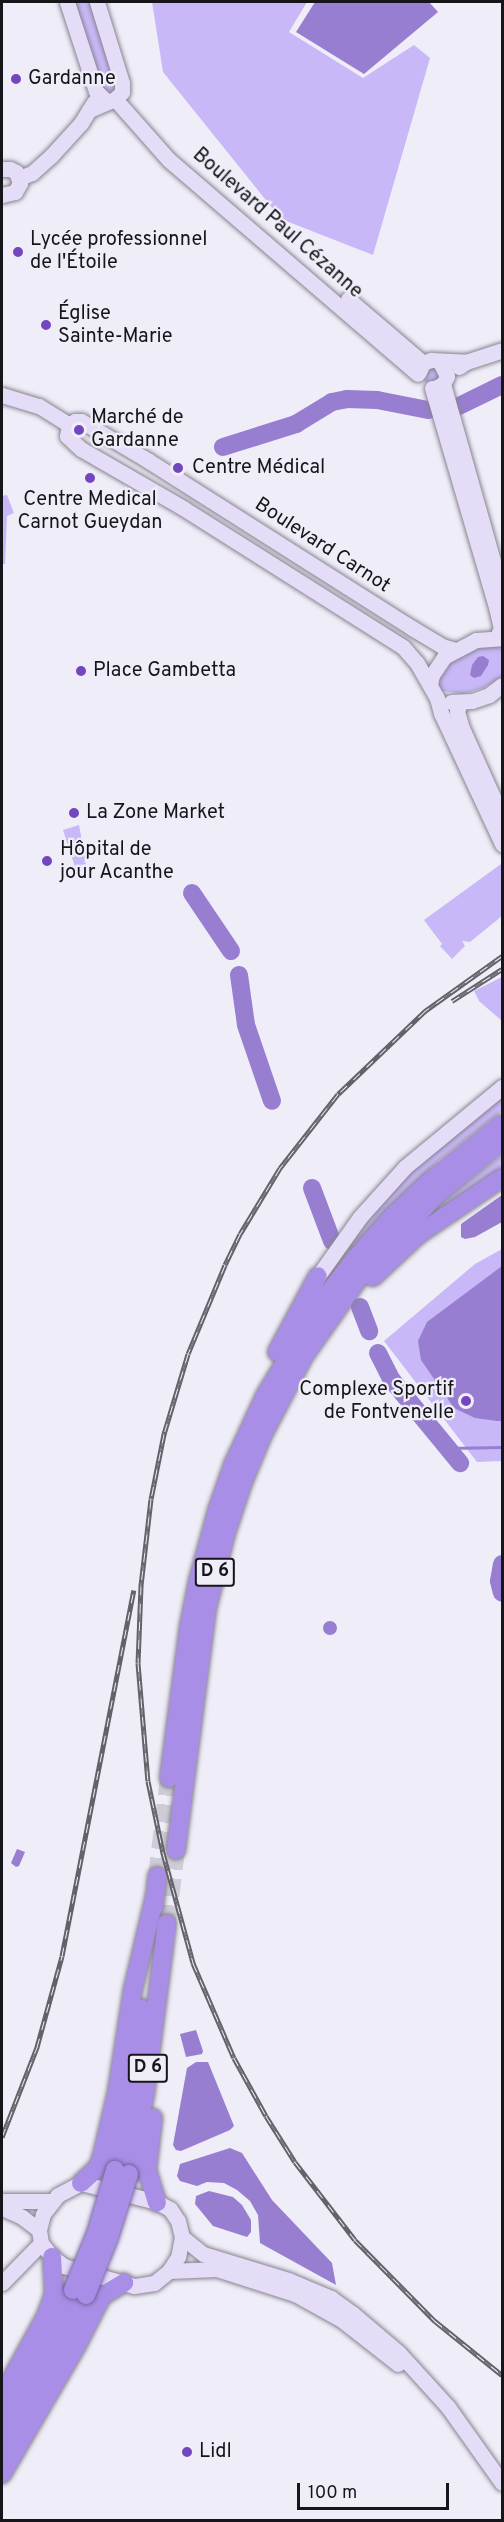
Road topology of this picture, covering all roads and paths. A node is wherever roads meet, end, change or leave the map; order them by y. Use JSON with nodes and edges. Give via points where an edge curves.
{"nodes":[{"id":1,"x":67,"y":2,"type":"edge"},
{"id":2,"x":97,"y":2,"type":"edge"},
{"id":3,"x":110,"y":96,"type":"junction"},
{"id":4,"x":2,"y":169,"type":"edge"},
{"id":5,"x":20,"y":178,"type":"junction"},
{"id":6,"x":3,"y":197,"type":"edge"},
{"id":7,"x":502,"y":350,"type":"edge"},
{"id":8,"x":440,"y":362,"type":"junction"},
{"id":9,"x":466,"y":362,"type":"junction"},
{"id":10,"x":421,"y":369,"type":"junction"},
{"id":11,"x":441,"y":383,"type":"junction"},
{"id":12,"x":2,"y":394,"type":"edge"},
{"id":13,"x":69,"y":425,"type":"junction"},
{"id":14,"x":247,"y":522,"type":"junction"},
{"id":15,"x":236,"y":542,"type":"junction"},
{"id":16,"x":502,"y":592,"type":"edge"},
{"id":17,"x":500,"y":637,"type":"edge"},
{"id":18,"x":455,"y":650,"type":"junction"},
{"id":19,"x":502,"y":685,"type":"edge"},
{"id":20,"x":434,"y":692,"type":"junction"},
{"id":21,"x":460,"y":703,"type":"junction"},
{"id":22,"x":502,"y":817,"type":"edge"},
{"id":23,"x":502,"y":844,"type":"edge"},
{"id":24,"x":502,"y":1087,"type":"edge"},
{"id":25,"x":502,"y":1124,"type":"edge"},
{"id":26,"x":502,"y":1141,"type":"edge"},
{"id":27,"x":502,"y":1178,"type":"edge"},
{"id":28,"x":318,"y":1276,"type":"joint"},
{"id":29,"x":329,"y":1318,"type":"junction"},
{"id":30,"x":249,"y":1429,"type":"junction"},
{"id":31,"x":169,"y":1778,"type":"tunnel mouth"},
{"id":32,"x":176,"y":1850,"type":"tunnel mouth"},
{"id":33,"x":157,"y":1876,"type":"tunnel mouth"},
{"id":34,"x":155,"y":1896,"type":"junction"},
{"id":35,"x":167,"y":1923,"type":"tunnel mouth"},
{"id":36,"x":163,"y":1961,"type":"junction"},
{"id":37,"x":122,"y":2172,"type":"junction"},
{"id":38,"x":81,"y":2183,"type":"junction"},
{"id":39,"x":2,"y":2201,"type":"edge"},
{"id":40,"x":51,"y":2201,"type":"junction"},
{"id":41,"x":157,"y":2202,"type":"junction"},
{"id":42,"x":2,"y":2208,"type":"edge"},
{"id":43,"x":182,"y":2236,"type":"junction"},
{"id":44,"x":44,"y":2243,"type":"junction"},
{"id":45,"x":169,"y":2271,"type":"junction"},
{"id":46,"x":2,"y":2283,"type":"edge"},
{"id":47,"x":124,"y":2283,"type":"junction"},
{"id":48,"x":80,"y":2293,"type":"junction"},
{"id":49,"x":2,"y":2397,"type":"edge"},
{"id":50,"x":2,"y":2420,"type":"edge"},
{"id":51,"x":2,"y":2448,"type":"edge"},
{"id":52,"x":487,"y":2461,"type":"junction"},
{"id":53,"x":2,"y":2474,"type":"edge"},
{"id":54,"x":502,"y":2483,"type":"edge"}],
"edges":[{"from":1,"to":3,"type":"main road"},
{"from":2,"to":3,"type":"main road","via":[[119,67]]},
{"from":3,"to":5,"type":"main road","via":[[89,110],[51,156]]},
{"from":3,"to":10,"type":"main road","name":"Boulevard Paul Cézanne","via":[[169,160]]},
{"from":4,"to":5,"type":"main road","via":[[10,169]]},
{"from":5,"to":6,"type":"main road","via":[[18,188]]},
{"from":7,"to":9,"type":"main road"},
{"from":8,"to":9,"type":"main road"},
{"from":8,"to":10,"type":"main road","via":[[431,360]]},
{"from":8,"to":11,"type":"main road"},
{"from":9,"to":11,"type":"main road"},
{"from":10,"to":11,"type":"main road","name":"Boulevard Paul Cézanne","via":[[424,385]]},
{"from":11,"to":16,"type":"main road"},
{"from":11,"to":17,"type":"main road"},
{"from":12,"to":13,"type":"main road","via":[[39,406]]},
{"from":13,"to":14,"type":"main road","name":"Boulevard Carnot","via":[[81,421]]},
{"from":13,"to":15,"type":"main road","via":[[70,441]]},
{"from":14,"to":15,"type":"main road","via":[[248,536]]},
{"from":14,"to":18,"type":"main road","name":"Boulevard Carnot","via":[[412,628]]},
{"from":15,"to":20,"type":"main road","via":[[403,647]]},
{"from":17,"to":18,"type":"main road","via":[[476,640]]},
{"from":18,"to":20,"type":"main road","via":[[436,665]]},
{"from":19,"to":21,"type":"main road","via":[[489,695]]},
{"from":20,"to":21,"type":"main road"},
{"from":20,"to":23,"type":"main road"},
{"from":21,"to":22,"type":"main road","via":[[457,711],[462,728]]},
{"from":24,"to":28,"type":"main road","via":[[405,1167],[360,1217]]},
{"from":25,"to":30,"type":"highway","number":"D 6","via":[[429,1182],[354,1260],[290,1350]]},
{"from":26,"to":29,"type":"highway","number":"D 6","via":[[396,1235]]},
{"from":27,"to":29,"type":"highway","via":[[419,1234],[353,1300]]},
{"from":28,"to":30,"type":"highway","via":[[260,1386]]},
{"from":29,"to":32,"type":"highway","number":"D 6","via":[[263,1434],[226,1533],[207,1608]]},
{"from":30,"to":31,"type":"highway","number":"D 6","via":[[217,1511],[198,1581]]},
{"from":33,"to":34,"type":"highway","number":"D 6"},
{"from":34,"to":37,"type":"highway","number":"D 6"},
{"from":34,"to":38,"type":"highway","via":[[102,2156],[98,2167]]},
{"from":35,"to":36,"type":"highway","number":"D 6"},
{"from":36,"to":37,"type":"highway","number":"D 6","via":[[145,2094]]},
{"from":36,"to":41,"type":"highway","via":[[164,2046],[147,2159],[148,2178]]},
{"from":37,"to":48,"type":"highway","number":"D 6","bridge":true,"via":[[109,2237]]},
{"from":38,"to":40,"type":"main road"},
{"from":38,"to":41,"type":"main road"},
{"from":39,"to":40,"type":"main road"},
{"from":40,"to":44,"type":"main road","via":[[43,2214]]},
{"from":41,"to":43,"type":"main road","via":[[174,2214]]},
{"from":42,"to":44,"type":"main road","via":[[22,2217]]},
{"from":43,"to":45,"type":"main road","via":[[178,2257]]},
{"from":43,"to":52,"type":"main road","via":[[203,2254],[288,2280],[331,2298],[353,2314],[389,2344],[441,2399]]},
{"from":44,"to":46,"type":"main road"},
{"from":44,"to":47,"type":"main road","via":[[64,2266]]},
{"from":44,"to":49,"type":"highway","via":[[54,2294]]},
{"from":45,"to":47,"type":"main road","via":[[146,2285]]},
{"from":45,"to":52,"type":"main road","via":[[208,2268],[236,2274],[295,2294],[335,2316],[393,2360]]},
{"from":47,"to":53,"type":"highway","via":[[102,2296]]},
{"from":48,"to":50,"type":"highway","number":"D 6"},
{"from":48,"to":51,"type":"highway","number":"D 6","via":[[44,2376]]},
{"from":52,"to":54,"type":"main road"}]}
